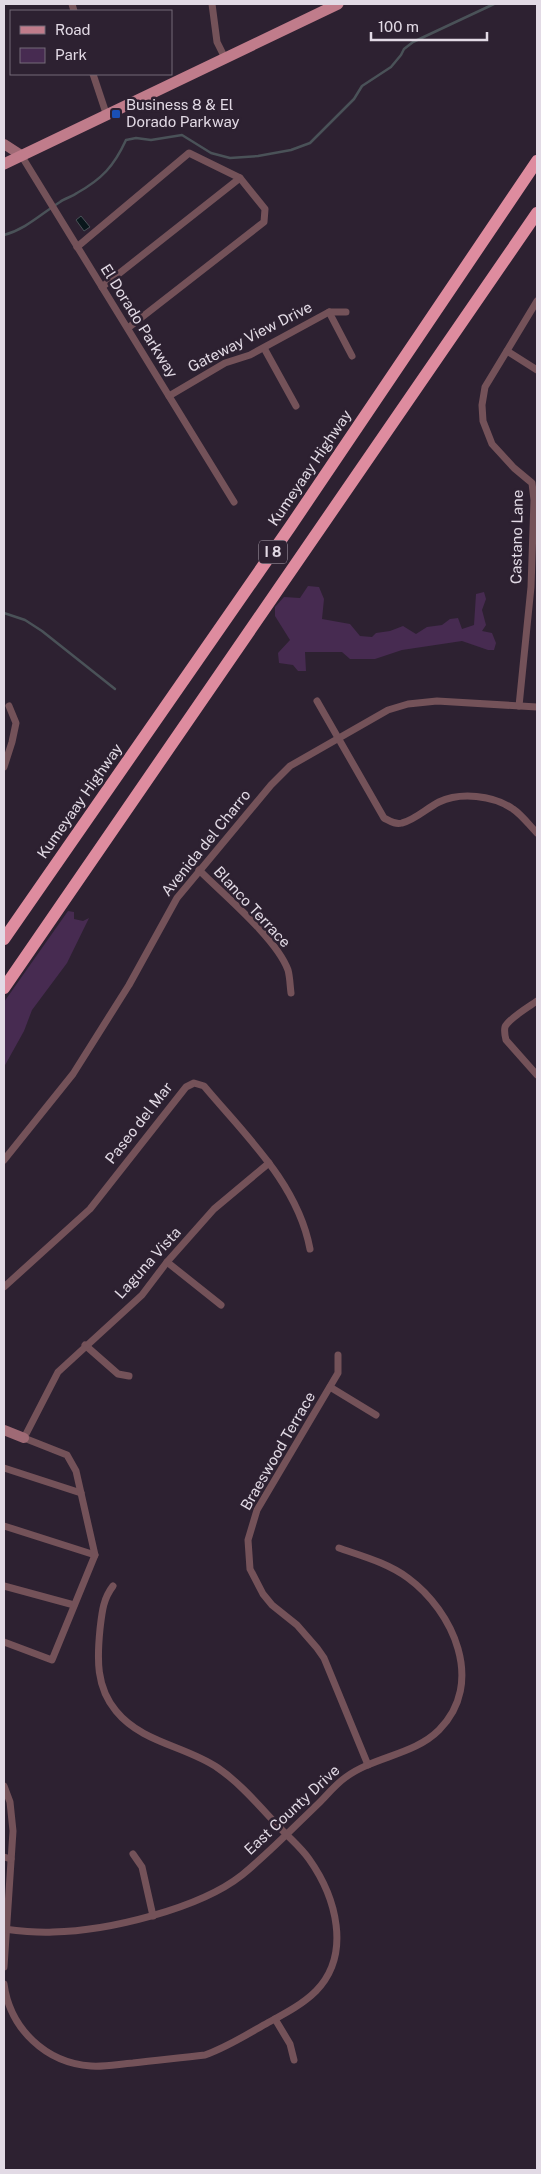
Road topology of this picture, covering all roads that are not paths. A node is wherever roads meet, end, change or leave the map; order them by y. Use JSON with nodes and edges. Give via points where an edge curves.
{"nodes":[{"id":1,"x":212,"y":4,"type":"edge"},
{"id":2,"x":338,"y":4,"type":"edge"},
{"id":3,"x":225,"y":58,"type":"junction"},
{"id":4,"x":94,"y":75,"type":"edge"},
{"id":5,"x":106,"y":116,"type":"junction"},
{"id":6,"x":4,"y":144,"type":"edge"},
{"id":7,"x":20,"y":154,"type":"junction"},
{"id":8,"x":537,"y":161,"type":"edge"},
{"id":9,"x":4,"y":164,"type":"edge"},
{"id":10,"x":240,"y":178,"type":"junction"},
{"id":11,"x":537,"y":213,"type":"edge"},
{"id":12,"x":77,"y":247,"type":"junction"},
{"id":13,"x":102,"y":287,"type":"junction"},
{"id":14,"x":537,"y":301,"type":"edge"},
{"id":15,"x":329,"y":312,"type":"junction"},
{"id":16,"x":346,"y":312,"type":"dead end"},
{"id":17,"x":128,"y":328,"type":"junction"},
{"id":18,"x":264,"y":348,"type":"junction"},
{"id":19,"x":507,"y":350,"type":"junction"},
{"id":20,"x":352,"y":356,"type":"dead end"},
{"id":21,"x":537,"y":370,"type":"edge"},
{"id":22,"x":169,"y":396,"type":"junction"},
{"id":23,"x":296,"y":406,"type":"dead end"},
{"id":24,"x":234,"y":502,"type":"dead end"},
{"id":25,"x":317,"y":701,"type":"dead end"},
{"id":26,"x":9,"y":706,"type":"dead end"},
{"id":27,"x":519,"y":706,"type":"junction"},
{"id":28,"x":537,"y":707,"type":"edge"},
{"id":29,"x":338,"y":737,"type":"junction"},
{"id":30,"x":4,"y":767,"type":"edge"},
{"id":31,"x":537,"y":833,"type":"edge"},
{"id":32,"x":199,"y":870,"type":"junction"},
{"id":33,"x":4,"y":939,"type":"edge"},
{"id":34,"x":4,"y":988,"type":"edge"},
{"id":35,"x":291,"y":993,"type":"dead end"},
{"id":36,"x":537,"y":1001,"type":"edge"},
{"id":37,"x":537,"y":1075,"type":"edge"},
{"id":38,"x":4,"y":1160,"type":"edge"},
{"id":39,"x":270,"y":1163,"type":"junction"},
{"id":40,"x":310,"y":1249,"type":"dead end"},
{"id":41,"x":167,"y":1262,"type":"junction"},
{"id":42,"x":4,"y":1287,"type":"edge"},
{"id":43,"x":221,"y":1305,"type":"dead end"},
{"id":44,"x":85,"y":1345,"type":"junction"},
{"id":45,"x":338,"y":1355,"type":"dead end"},
{"id":46,"x":129,"y":1376,"type":"dead end"},
{"id":47,"x":330,"y":1387,"type":"junction"},
{"id":48,"x":376,"y":1415,"type":"dead end"},
{"id":49,"x":4,"y":1430,"type":"edge"},
{"id":50,"x":24,"y":1438,"type":"junction"},
{"id":51,"x":4,"y":1468,"type":"edge"},
{"id":52,"x":81,"y":1493,"type":"junction"},
{"id":53,"x":4,"y":1526,"type":"edge"},
{"id":54,"x":339,"y":1548,"type":"dead end"},
{"id":55,"x":95,"y":1555,"type":"junction"},
{"id":56,"x":4,"y":1586,"type":"edge"},
{"id":57,"x":113,"y":1586,"type":"dead end"},
{"id":58,"x":74,"y":1605,"type":"junction"},
{"id":59,"x":4,"y":1642,"type":"edge"},
{"id":60,"x":368,"y":1765,"type":"junction"},
{"id":61,"x":4,"y":1786,"type":"edge"},
{"id":62,"x":286,"y":1834,"type":"junction"},
{"id":63,"x":132,"y":1854,"type":"dead end"},
{"id":64,"x":7,"y":1858,"type":"edge"},
{"id":65,"x":153,"y":1916,"type":"junction"},
{"id":66,"x":5,"y":1929,"type":"edge"},
{"id":67,"x":4,"y":1967,"type":"edge"},
{"id":68,"x":4,"y":1984,"type":"edge"},
{"id":69,"x":275,"y":2019,"type":"junction"},
{"id":70,"x":294,"y":2060,"type":"dead end"}],
"edges":[{"from":1,"to":3,"type":"street","via":[[217,42]]},
{"from":2,"to":3,"type":"main road"},
{"from":3,"to":5,"type":"main road"},
{"from":4,"to":5,"type":"street"},
{"from":5,"to":7,"type":"main road"},
{"from":6,"to":7,"type":"street"},
{"from":7,"to":9,"type":"main road"},
{"from":7,"to":12,"type":"street","name":"El Dorado Parkway"},
{"from":8,"to":33,"type":"highway","name":"Kumeyaay Highway","number":"I 8","via":[[290,527]]},
{"from":10,"to":12,"type":"street","via":[[189,153]]},
{"from":10,"to":13,"type":"street"},
{"from":10,"to":17,"type":"street","via":[[264,208],[264,222]]},
{"from":11,"to":34,"type":"highway","number":"I 8"},
{"from":12,"to":13,"type":"street","name":"El Dorado Parkway"},
{"from":13,"to":17,"type":"street","name":"El Dorado Parkway"},
{"from":14,"to":19,"type":"street"},
{"from":15,"to":16,"type":"street","name":"Gateway View Drive"},
{"from":15,"to":18,"type":"street","name":"Gateway View Drive"},
{"from":15,"to":20,"type":"street"},
{"from":17,"to":22,"type":"street","name":"El Dorado Parkway"},
{"from":18,"to":22,"type":"street","name":"Gateway View Drive","via":[[225,363]]},
{"from":18,"to":23,"type":"street"},
{"from":19,"to":21,"type":"street"},
{"from":19,"to":27,"type":"street","name":"Castano Lane","via":[[485,387],[482,404],[483,421],[492,444],[529,479],[533,491],[531,587]]},
{"from":22,"to":24,"type":"street","name":"El Dorado Parkway"},
{"from":25,"to":29,"type":"street"},
{"from":26,"to":30,"type":"street","via":[[16,723]]},
{"from":27,"to":28,"type":"street","name":"Avenida del Charro"},
{"from":27,"to":29,"type":"street","name":"Avenida del Charro","via":[[413,703],[388,710]]},
{"from":29,"to":31,"type":"street","via":[[384,818],[394,823],[403,823],[441,801],[465,796],[481,797],[513,809]]},
{"from":29,"to":32,"type":"street","name":"Avenida del Charro","via":[[290,766]]},
{"from":32,"to":35,"type":"street","name":"Blanco Terrace","via":[[278,952],[288,970]]},
{"from":32,"to":38,"type":"street","name":"Avenida del Charro","via":[[177,898],[129,985],[73,1074]]},
{"from":36,"to":37,"type":"street","via":[[505,1028],[506,1040]]},
{"from":39,"to":40,"type":"street","name":"Paseo del Mar","via":[[292,1198],[307,1232]]},
{"from":39,"to":41,"type":"street","name":"Laguna Vista","via":[[214,1210]]},
{"from":39,"to":42,"type":"street","name":"Paseo del Mar","via":[[204,1086],[194,1083],[186,1087],[90,1209]]},
{"from":41,"to":43,"type":"street"},
{"from":41,"to":44,"type":"street","name":"Laguna Vista","via":[[142,1295]]},
{"from":44,"to":46,"type":"street","via":[[118,1374]]},
{"from":44,"to":50,"type":"street","name":"Laguna Vista","via":[[53,1378]]},
{"from":45,"to":47,"type":"street","name":"Braeswood Terrace","via":[[338,1373]]},
{"from":47,"to":48,"type":"street"},
{"from":47,"to":60,"type":"street","name":"Braeswood Terrace","via":[[257,1510],[248,1540],[250,1569],[272,1605],[321,1653]]},
{"from":49,"to":50,"type":"street"},
{"from":50,"to":52,"type":"street","via":[[67,1455],[76,1471]]},
{"from":51,"to":52,"type":"street"},
{"from":52,"to":55,"type":"street"},
{"from":53,"to":55,"type":"street"},
{"from":54,"to":60,"type":"street","name":"East County Drive","via":[[375,1560],[406,1576],[428,1594],[445,1618],[464,1670],[457,1706],[439,1730],[419,1745]]},
{"from":55,"to":58,"type":"street"},
{"from":56,"to":58,"type":"street"},
{"from":57,"to":62,"type":"street","via":[[103,1603],[98,1661],[102,1685],[115,1710],[144,1734],[190,1752],[224,1773]]},
{"from":58,"to":59,"type":"street","via":[[52,1660]]},
{"from":60,"to":62,"type":"street","name":"East County Drive","via":[[346,1777]]},
{"from":61,"to":64,"type":"street","via":[[13,1822]]},
{"from":62,"to":65,"type":"street","name":"East County Drive","via":[[241,1876],[194,1903]]},
{"from":62,"to":69,"type":"street","via":[[305,1853],[321,1877],[333,1910],[337,1945],[332,1967],[322,1984],[308,1998]]},
{"from":63,"to":65,"type":"street","via":[[142,1867]]},
{"from":64,"to":66,"type":"street"},
{"from":65,"to":66,"type":"street","name":"East County Drive","via":[[67,1932]]},
{"from":66,"to":67,"type":"street"},
{"from":68,"to":69,"type":"street","via":[[12,2014],[29,2038],[53,2056],[81,2065],[100,2066],[205,2055]]},
{"from":69,"to":70,"type":"street","via":[[290,2044]]}]}
